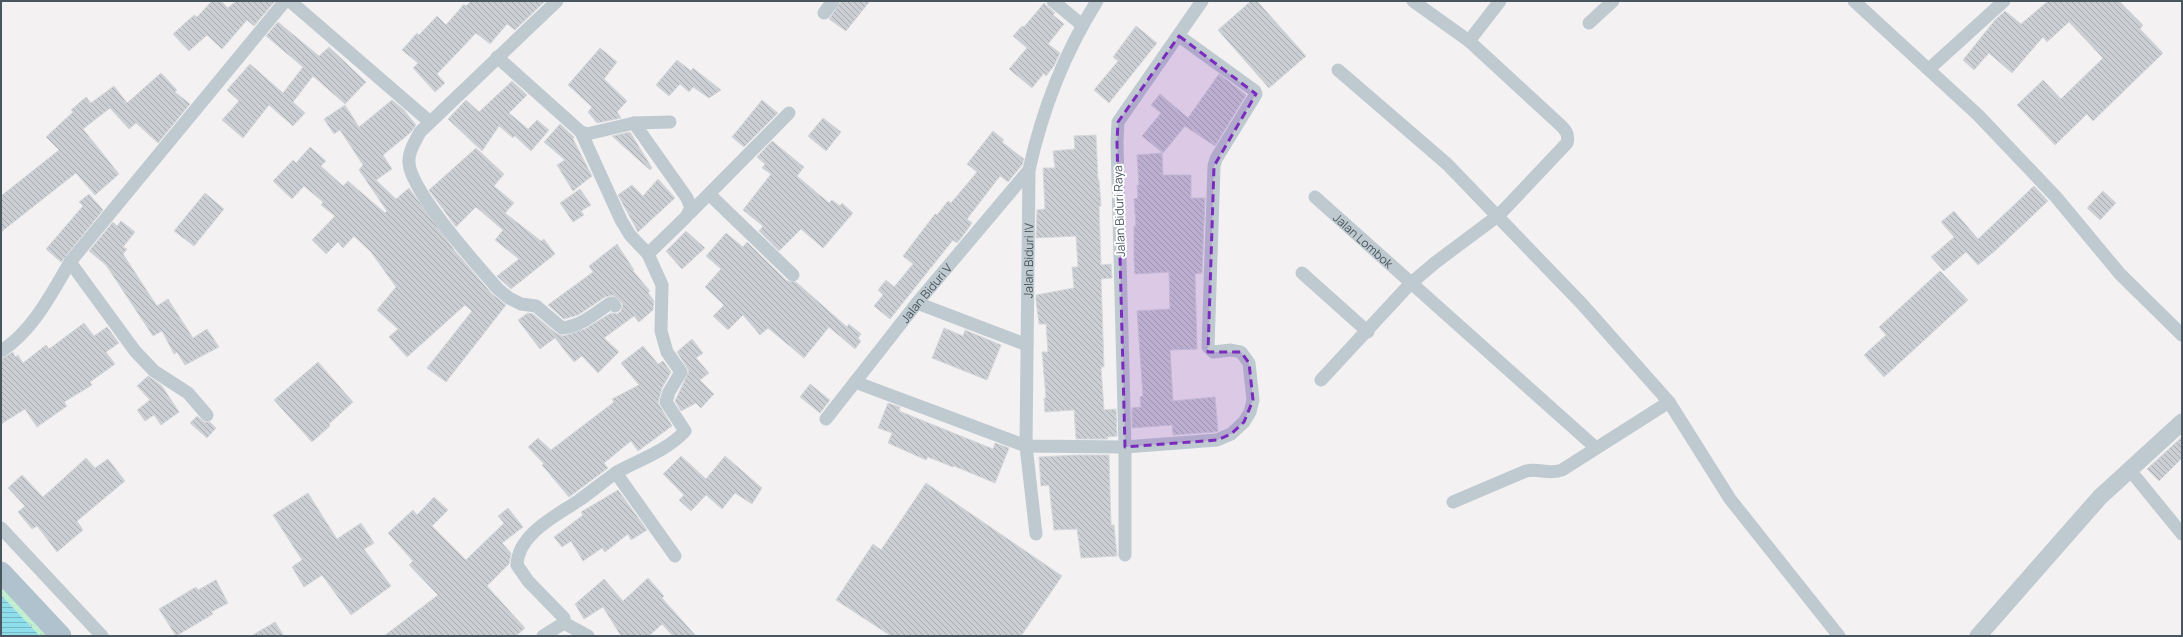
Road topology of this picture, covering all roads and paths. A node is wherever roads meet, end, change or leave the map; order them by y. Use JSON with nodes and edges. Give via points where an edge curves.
{"nodes":[{"id":1,"x":285,"y":1,"type":"edge"},
{"id":2,"x":290,"y":1,"type":"edge"},
{"id":3,"x":557,"y":1,"type":"edge"},
{"id":4,"x":833,"y":1,"type":"edge"},
{"id":5,"x":1053,"y":1,"type":"edge"},
{"id":6,"x":1097,"y":1,"type":"edge"},
{"id":7,"x":1202,"y":1,"type":"edge"},
{"id":8,"x":1413,"y":1,"type":"edge"},
{"id":9,"x":1500,"y":1,"type":"edge"},
{"id":10,"x":1613,"y":1,"type":"edge"},
{"id":11,"x":1854,"y":1,"type":"edge"},
{"id":12,"x":2004,"y":1,"type":"edge"},
{"id":13,"x":824,"y":13,"type":"dead end"},
{"id":14,"x":1589,"y":23,"type":"dead end"},
{"id":15,"x":1082,"y":25,"type":"junction"},
{"id":16,"x":1179,"y":36,"type":"junction"},
{"id":17,"x":1469,"y":41,"type":"junction"},
{"id":18,"x":497,"y":57,"type":"junction"},
{"id":19,"x":1929,"y":69,"type":"junction"},
{"id":20,"x":1338,"y":70,"type":"dead end"},
{"id":21,"x":788,"y":114,"type":"dead end"},
{"id":22,"x":430,"y":122,"type":"junction"},
{"id":23,"x":670,"y":122,"type":"dead end"},
{"id":24,"x":634,"y":123,"type":"junction"},
{"id":25,"x":581,"y":132,"type":"junction"},
{"id":26,"x":1029,"y":170,"type":"junction"},
{"id":27,"x":710,"y":195,"type":"junction"},
{"id":28,"x":1315,"y":197,"type":"dead end"},
{"id":29,"x":690,"y":213,"type":"junction"},
{"id":30,"x":1499,"y":215,"type":"junction"},
{"id":31,"x":648,"y":254,"type":"junction"},
{"id":32,"x":70,"y":262,"type":"junction"},
{"id":33,"x":1302,"y":273,"type":"dead end"},
{"id":34,"x":793,"y":275,"type":"dead end"},
{"id":35,"x":1410,"y":284,"type":"junction"},
{"id":36,"x":917,"y":303,"type":"junction"},
{"id":37,"x":614,"y":306,"type":"dead end"},
{"id":38,"x":1368,"y":332,"type":"junction"},
{"id":39,"x":2182,"y":336,"type":"edge"},
{"id":40,"x":1027,"y":345,"type":"junction"},
{"id":41,"x":1,"y":351,"type":"edge"},
{"id":42,"x":1321,"y":380,"type":"dead end"},
{"id":43,"x":855,"y":382,"type":"junction"},
{"id":44,"x":1669,"y":402,"type":"junction"},
{"id":45,"x":207,"y":415,"type":"dead end"},
{"id":46,"x":826,"y":419,"type":"dead end"},
{"id":47,"x":2182,"y":422,"type":"edge"},
{"id":48,"x":1026,"y":446,"type":"junction"},
{"id":49,"x":1125,"y":447,"type":"junction"},
{"id":50,"x":1596,"y":448,"type":"junction"},
{"id":51,"x":2129,"y":469,"type":"junction"},
{"id":52,"x":616,"y":473,"type":"junction"},
{"id":53,"x":1452,"y":502,"type":"dead end"},
{"id":54,"x":1,"y":528,"type":"edge"},
{"id":55,"x":1036,"y":534,"type":"dead end"},
{"id":56,"x":2182,"y":534,"type":"edge"},
{"id":57,"x":1125,"y":555,"type":"dead end"},
{"id":58,"x":675,"y":556,"type":"dead end"},
{"id":59,"x":1,"y":572,"type":"edge"},
{"id":60,"x":564,"y":623,"type":"junction"},
{"id":61,"x":61,"y":636,"type":"edge"},
{"id":62,"x":102,"y":636,"type":"edge"},
{"id":63,"x":543,"y":636,"type":"edge"},
{"id":64,"x":588,"y":636,"type":"edge"},
{"id":65,"x":1839,"y":636,"type":"edge"},
{"id":66,"x":1978,"y":636,"type":"edge"}],
"edges":[{"from":1,"to":32,"type":"street"},
{"from":2,"to":22,"type":"street"},
{"from":3,"to":18,"type":"street"},
{"from":4,"to":13,"type":"street"},
{"from":5,"to":15,"type":"street"},
{"from":6,"to":15,"type":"street","name":"Jalan Biduri IV"},
{"from":7,"to":16,"type":"street","name":"Jalan Biduri Raya"},
{"from":8,"to":17,"type":"street"},
{"from":9,"to":17,"type":"street"},
{"from":10,"to":14,"type":"street"},
{"from":11,"to":19,"type":"street"},
{"from":12,"to":19,"type":"street"},
{"from":15,"to":26,"type":"street","name":"Jalan Biduri IV","via":[[1038,130]]},
{"from":16,"to":49,"type":"street","name":"Jalan Biduri Raya","via":[[1118,122]]},
{"from":16,"to":49,"type":"street","via":[[1256,94],[1214,166],[1208,347],[1213,352],[1241,352],[1250,363],[1253,400],[1244,422],[1232,434],[1217,440]]},
{"from":17,"to":30,"type":"street","via":[[1567,132],[1567,143]]},
{"from":18,"to":22,"type":"street"},
{"from":18,"to":25,"type":"street"},
{"from":19,"to":39,"type":"street","via":[[2013,152],[2120,274]]},
{"from":20,"to":30,"type":"street","via":[[1447,164]]},
{"from":21,"to":27,"type":"street"},
{"from":22,"to":37,"type":"street","via":[[420,132],[409,155],[413,178],[438,218],[498,289],[521,304],[536,306],[562,328],[573,327],[586,321],[609,304],[612,303]]},
{"from":23,"to":24,"type":"street"},
{"from":24,"to":25,"type":"street","via":[[587,134]]},
{"from":24,"to":29,"type":"street","via":[[687,198]]},
{"from":25,"to":31,"type":"street","via":[[630,235]]},
{"from":26,"to":36,"type":"street","name":"Jalan Biduri V"},
{"from":26,"to":40,"type":"street","name":"Jalan Biduri IV"},
{"from":27,"to":29,"type":"street"},
{"from":27,"to":34,"type":"street"},
{"from":28,"to":35,"type":"street","name":"Jalan Lombok"},
{"from":29,"to":31,"type":"street"},
{"from":30,"to":35,"type":"street"},
{"from":30,"to":44,"type":"street"},
{"from":31,"to":52,"type":"street","via":[[662,285],[661,331],[667,352],[681,372],[666,402],[685,431],[675,440]]},
{"from":32,"to":41,"type":"street","via":[[27,328]]},
{"from":32,"to":45,"type":"street","via":[[135,351],[154,371],[188,393]]},
{"from":33,"to":38,"type":"street"},
{"from":35,"to":38,"type":"street"},
{"from":35,"to":50,"type":"street","name":"Jalan Lombok"},
{"from":36,"to":40,"type":"street"},
{"from":36,"to":43,"type":"street","name":"Jalan Biduri V"},
{"from":38,"to":42,"type":"street"},
{"from":40,"to":48,"type":"street","name":"Jalan Biduri IV"},
{"from":43,"to":46,"type":"street","name":"Jalan Biduri V"},
{"from":43,"to":48,"type":"street"},
{"from":44,"to":50,"type":"street"},
{"from":44,"to":65,"type":"street","via":[[1730,499]]},
{"from":47,"to":51,"type":"street"},
{"from":48,"to":49,"type":"street"},
{"from":48,"to":55,"type":"street","name":"Jalan Biduri IV"},
{"from":49,"to":57,"type":"street","name":"Jalan Biduri Raya"},
{"from":50,"to":53,"type":"street","via":[[1554,473],[1534,469],[1526,471]]},
{"from":51,"to":56,"type":"street"},
{"from":51,"to":66,"type":"street","via":[[2058,543]]},
{"from":52,"to":58,"type":"street"},
{"from":52,"to":60,"type":"street","via":[[542,525],[528,538],[517,560],[517,565],[528,581],[564,618]]},
{"from":54,"to":62,"type":"street"},
{"from":59,"to":61,"type":"main road"},
{"from":60,"to":63,"type":"street"},
{"from":60,"to":64,"type":"street"}]}
